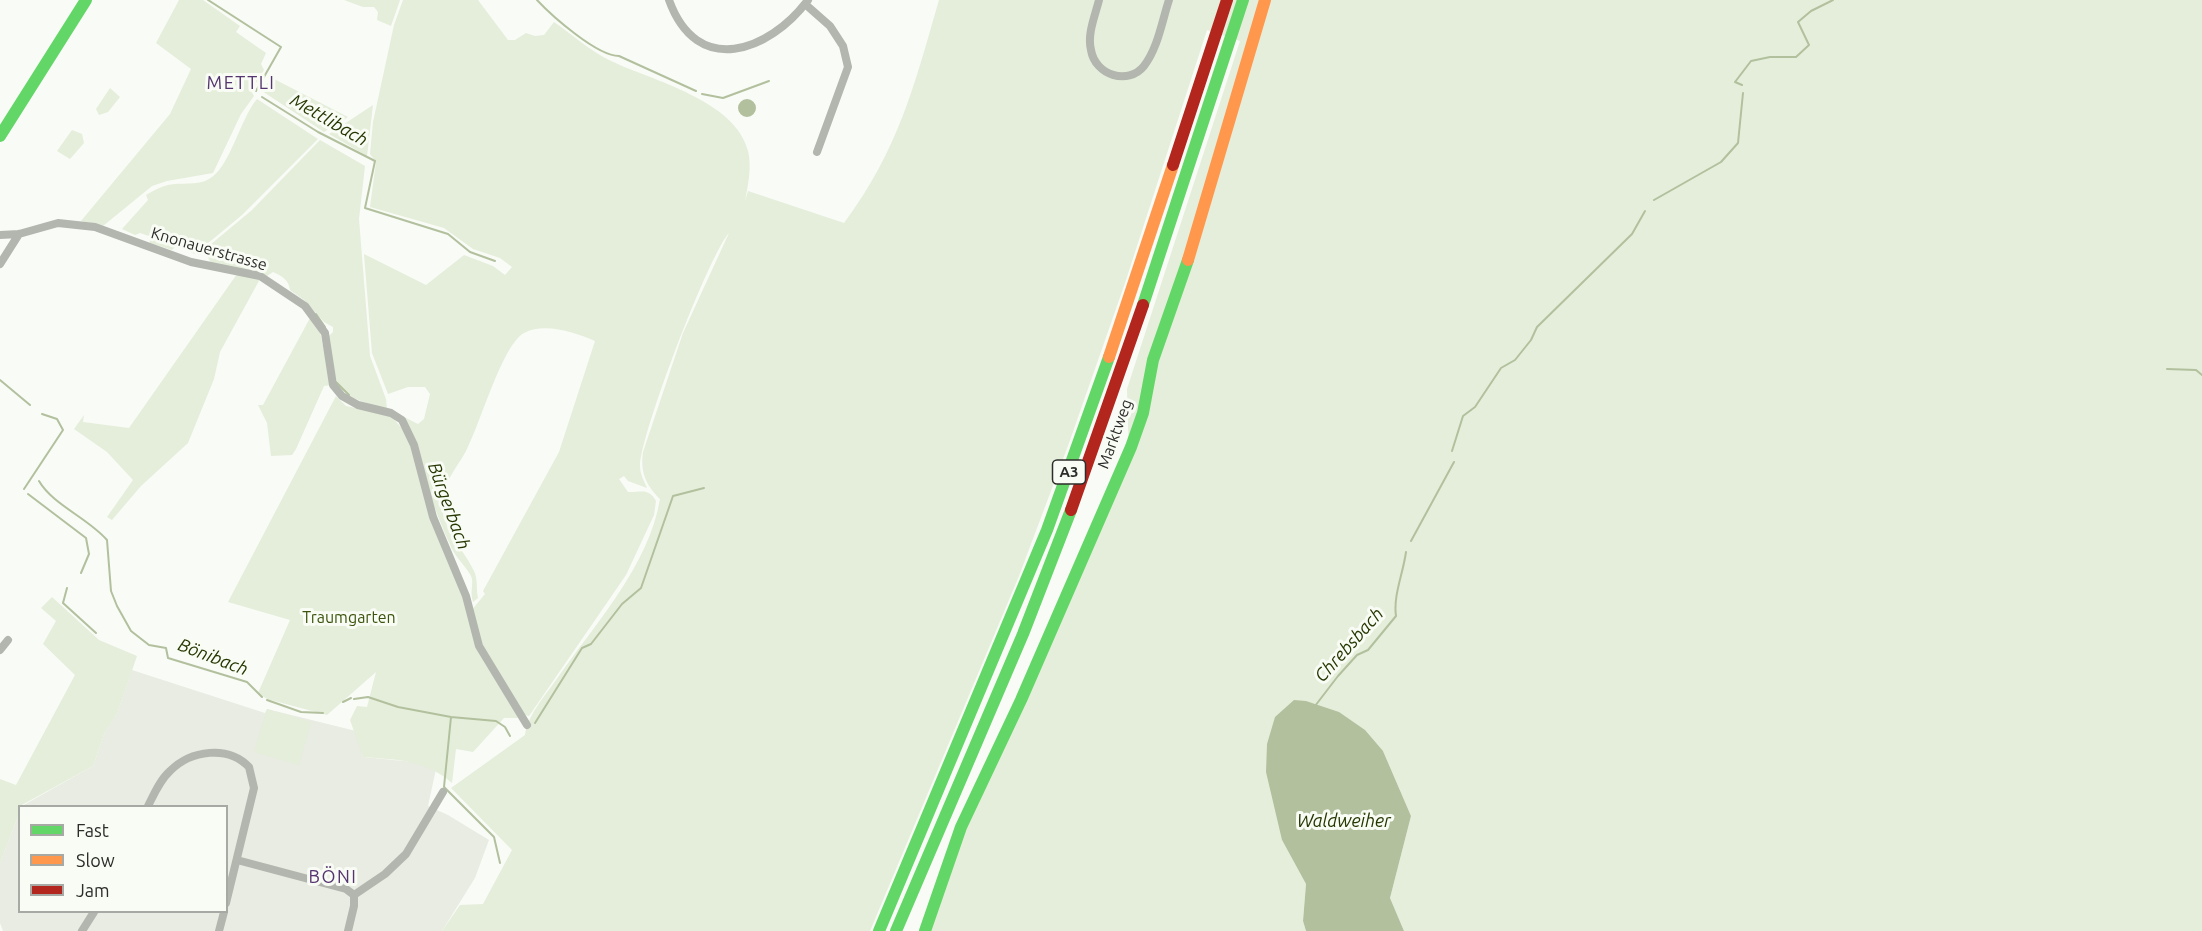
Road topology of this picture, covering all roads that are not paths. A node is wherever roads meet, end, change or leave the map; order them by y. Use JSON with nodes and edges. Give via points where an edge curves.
{"nodes":[{"id":1,"x":86,"y":0,"type":"edge"},
{"id":2,"x":669,"y":0,"type":"edge"},
{"id":3,"x":1099,"y":0,"type":"edge"},
{"id":4,"x":1169,"y":0,"type":"edge"},
{"id":5,"x":1227,"y":0,"type":"edge"},
{"id":6,"x":1243,"y":0,"type":"edge"},
{"id":7,"x":1264,"y":0,"type":"edge"},
{"id":8,"x":807,"y":2,"type":"edge"},
{"id":9,"x":0,"y":136,"type":"edge"},
{"id":10,"x":817,"y":152,"type":"dead end"},
{"id":11,"x":19,"y":234,"type":"junction"},
{"id":12,"x":0,"y":235,"type":"edge"},
{"id":13,"x":0,"y":264,"type":"edge"},
{"id":14,"x":8,"y":640,"type":"dead end"},
{"id":15,"x":0,"y":650,"type":"edge"},
{"id":16,"x":527,"y":725,"type":"dead end"},
{"id":17,"x":443,"y":792,"type":"dead end"},
{"id":18,"x":149,"y":805,"type":"edge"},
{"id":19,"x":237,"y":860,"type":"junction"},
{"id":20,"x":228,"y":895,"type":"edge"},
{"id":21,"x":354,"y":895,"type":"junction"},
{"id":22,"x":93,"y":913,"type":"edge"},
{"id":23,"x":224,"y":913,"type":"edge"},
{"id":24,"x":82,"y":931,"type":"edge"},
{"id":25,"x":219,"y":931,"type":"edge"},
{"id":26,"x":348,"y":931,"type":"edge"},
{"id":27,"x":879,"y":931,"type":"edge"},
{"id":28,"x":896,"y":931,"type":"edge"},
{"id":29,"x":926,"y":931,"type":"edge"}],
"edges":[{"from":1,"to":9,"type":"main road"},
{"from":2,"to":8,"type":"street","via":[[678,20],[694,38],[724,51],[743,48],[764,38]]},
{"from":3,"to":4,"type":"street","via":[[1090,51],[1105,72],[1120,77],[1132,75],[1152,54]]},
{"from":5,"to":27,"type":"main road","number":"A3","via":[[1124,316],[1047,530]]},
{"from":6,"to":28,"type":"main road","number":"A3","via":[[1136,329],[1078,492]]},
{"from":7,"to":29,"type":"main road","name":"Marktweg","via":[[1200,224],[1153,360],[1133,441],[1021,700],[961,827]]},
{"from":8,"to":10,"type":"street","via":[[843,46],[848,67]]},
{"from":11,"to":12,"type":"street","name":"Knonauerstrasse"},
{"from":11,"to":13,"type":"street"},
{"from":11,"to":16,"type":"street","name":"Knonauerstrasse","via":[[58,223],[95,226],[191,262],[260,276],[305,306],[325,333],[333,385],[342,396],[358,405],[391,412],[402,420],[466,596],[478,646]]},
{"from":14,"to":15,"type":"street"},
{"from":17,"to":21,"type":"street","via":[[406,854]]},
{"from":18,"to":19,"type":"street","via":[[171,770],[187,758],[213,752],[238,758],[249,767],[254,788]]},
{"from":19,"to":20,"type":"street"},
{"from":19,"to":21,"type":"street","via":[[346,889]]},
{"from":21,"to":26,"type":"street"},
{"from":22,"to":24,"type":"street"},
{"from":23,"to":25,"type":"street"}]}
